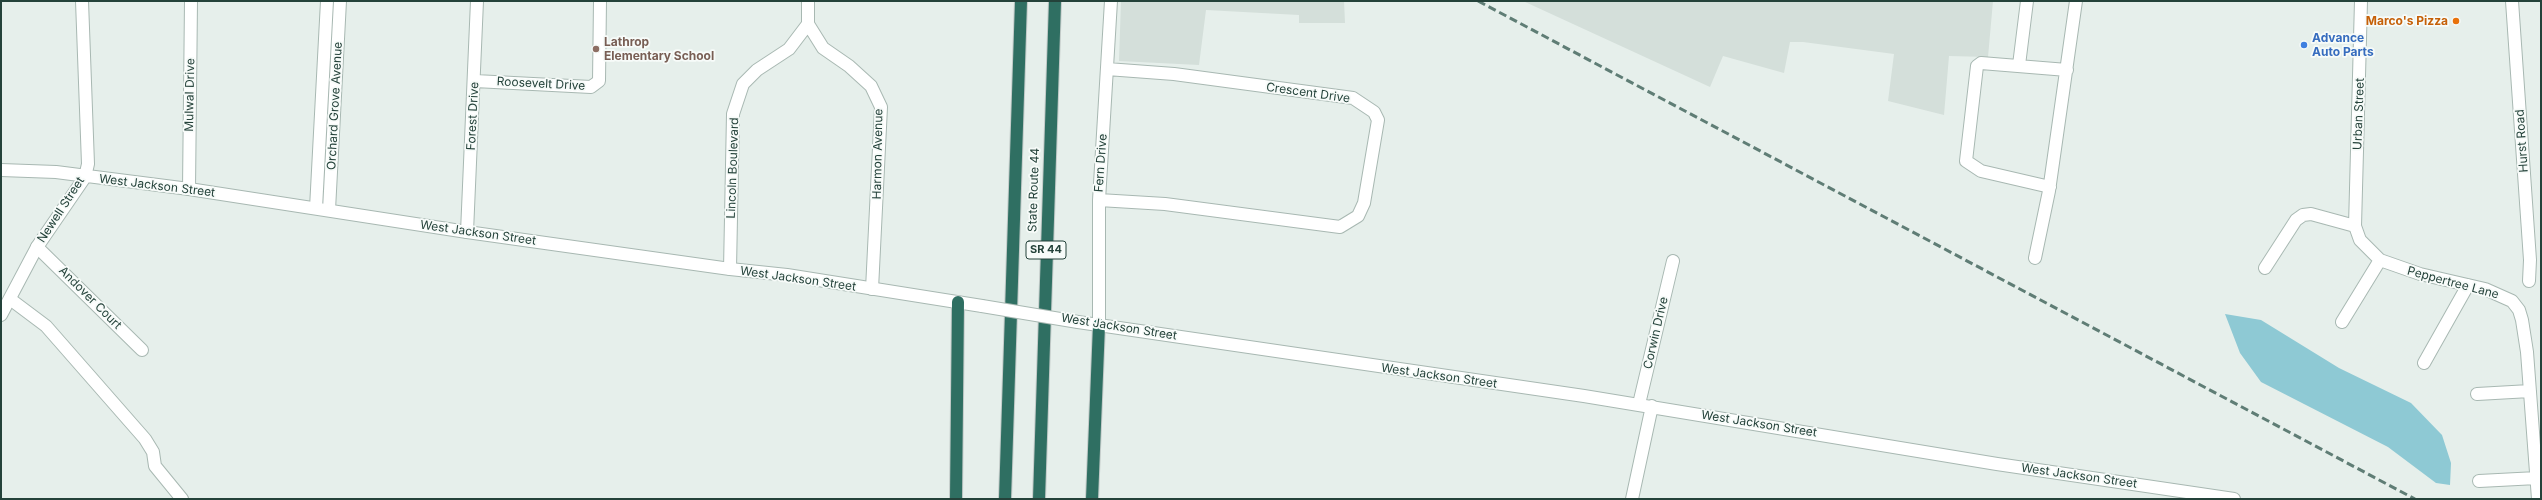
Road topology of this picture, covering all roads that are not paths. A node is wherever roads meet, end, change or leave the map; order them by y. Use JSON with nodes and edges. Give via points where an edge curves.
{"nodes":[{"id":1,"x":82,"y":1,"type":"edge"},
{"id":2,"x":191,"y":1,"type":"edge"},
{"id":3,"x":327,"y":1,"type":"edge"},
{"id":4,"x":340,"y":1,"type":"edge"},
{"id":5,"x":477,"y":1,"type":"edge"},
{"id":6,"x":600,"y":1,"type":"edge"},
{"id":7,"x":808,"y":1,"type":"edge"},
{"id":8,"x":1021,"y":1,"type":"edge"},
{"id":9,"x":1054,"y":1,"type":"edge"},
{"id":10,"x":1111,"y":1,"type":"edge"},
{"id":11,"x":2027,"y":1,"type":"edge"},
{"id":12,"x":2076,"y":1,"type":"edge"},
{"id":13,"x":2361,"y":1,"type":"edge"},
{"id":14,"x":2512,"y":1,"type":"edge"},
{"id":15,"x":808,"y":24,"type":"junction"},
{"id":16,"x":2018,"y":65,"type":"junction"},
{"id":17,"x":1107,"y":69,"type":"junction"},
{"id":18,"x":2067,"y":70,"type":"junction"},
{"id":19,"x":475,"y":81,"type":"junction"},
{"id":20,"x":1,"y":170,"type":"edge"},
{"id":21,"x":85,"y":177,"type":"junction"},
{"id":22,"x":2050,"y":187,"type":"junction"},
{"id":23,"x":189,"y":189,"type":"junction"},
{"id":24,"x":1099,"y":200,"type":"junction"},
{"id":25,"x":316,"y":208,"type":"junction"},
{"id":26,"x":329,"y":210,"type":"junction"},
{"id":27,"x":2356,"y":226,"type":"junction"},
{"id":28,"x":467,"y":232,"type":"junction"},
{"id":29,"x":38,"y":247,"type":"junction"},
{"id":30,"x":2035,"y":258,"type":"dead end"},
{"id":31,"x":2380,"y":260,"type":"junction"},
{"id":32,"x":1673,"y":261,"type":"dead end"},
{"id":33,"x":2265,"y":268,"type":"dead end"},
{"id":34,"x":730,"y":269,"type":"junction"},
{"id":35,"x":2529,"y":281,"type":"dead end"},
{"id":36,"x":2468,"y":285,"type":"junction"},
{"id":37,"x":872,"y":289,"type":"junction"},
{"id":38,"x":10,"y":299,"type":"junction"},
{"id":39,"x":958,"y":302,"type":"junction"},
{"id":40,"x":1,"y":315,"type":"edge"},
{"id":41,"x":2342,"y":322,"type":"dead end"},
{"id":42,"x":1099,"y":325,"type":"junction"},
{"id":43,"x":142,"y":350,"type":"dead end"},
{"id":44,"x":2424,"y":363,"type":"dead end"},
{"id":45,"x":2530,"y":391,"type":"junction"},
{"id":46,"x":2477,"y":394,"type":"dead end"},
{"id":47,"x":1639,"y":404,"type":"junction"},
{"id":48,"x":1652,"y":406,"type":"junction"},
{"id":49,"x":2537,"y":478,"type":"junction"},
{"id":50,"x":2479,"y":481,"type":"dead end"},
{"id":51,"x":182,"y":499,"type":"edge"},
{"id":52,"x":956,"y":499,"type":"edge"},
{"id":53,"x":1005,"y":499,"type":"edge"},
{"id":54,"x":1039,"y":499,"type":"edge"},
{"id":55,"x":1092,"y":499,"type":"edge"},
{"id":56,"x":1632,"y":499,"type":"edge"},
{"id":57,"x":2234,"y":499,"type":"edge"},
{"id":58,"x":2538,"y":499,"type":"edge"}],
"edges":[{"from":1,"to":21,"type":"street","name":"Newell Street","via":[[88,164]]},
{"from":2,"to":23,"type":"street","name":"Mulwal Drive"},
{"from":3,"to":25,"type":"street","name":"Orchard Grove Avenue"},
{"from":4,"to":26,"type":"street","name":"Orchard Grove Avenue"},
{"from":5,"to":19,"type":"street","name":"Forest Drive"},
{"from":6,"to":19,"type":"street","name":"Roosevelt Drive","via":[[598,81],[591,87]]},
{"from":7,"to":15,"type":"street"},
{"from":8,"to":53,"type":"highway","name":"State Route 44","number":"SR 44"},
{"from":9,"to":54,"type":"highway","name":"State Route 44","number":"SR 44"},
{"from":10,"to":17,"type":"street","name":"Fern Drive"},
{"from":11,"to":16,"type":"street"},
{"from":12,"to":18,"type":"street"},
{"from":13,"to":27,"type":"street","name":"Urban Street"},
{"from":14,"to":35,"type":"street","name":"Hurst Road","via":[[2530,260]]},
{"from":15,"to":34,"type":"street","name":"Lincoln Boulevard","via":[[789,49],[757,70],[743,84],[733,114]]},
{"from":15,"to":37,"type":"street","name":"Harmon Avenue","via":[[823,48],[871,86],[881,107]]},
{"from":16,"to":18,"type":"street"},
{"from":16,"to":22,"type":"street","via":[[1982,63],[1977,66],[1966,161],[1981,171]]},
{"from":17,"to":24,"type":"street","name":"Fern Drive"},
{"from":17,"to":24,"type":"street","name":"Crescent Drive","via":[[1174,74],[1353,98],[1374,112],[1378,120],[1364,203],[1358,216],[1340,227],[1165,204]]},
{"from":18,"to":22,"type":"street"},
{"from":19,"to":28,"type":"street","name":"Forest Drive"},
{"from":20,"to":21,"type":"street","name":"West Jackson Street","via":[[56,172]]},
{"from":21,"to":23,"type":"street","name":"West Jackson Street"},
{"from":21,"to":29,"type":"street","name":"Newell Street"},
{"from":22,"to":30,"type":"street"},
{"from":23,"to":25,"type":"street","name":"West Jackson Street"},
{"from":24,"to":42,"type":"street","name":"Fern Drive"},
{"from":25,"to":26,"type":"street","name":"West Jackson Street"},
{"from":26,"to":28,"type":"street","name":"West Jackson Street"},
{"from":27,"to":31,"type":"street","name":"Peppertree Lane","via":[[2360,240]]},
{"from":27,"to":33,"type":"street","via":[[2311,214],[2303,215],[2296,220]]},
{"from":28,"to":34,"type":"street","name":"West Jackson Street"},
{"from":29,"to":38,"type":"street","name":"Newell Street"},
{"from":29,"to":43,"type":"street","name":"Andover Court"},
{"from":31,"to":36,"type":"street","name":"Peppertree Lane","via":[[2420,274]]},
{"from":31,"to":41,"type":"street"},
{"from":32,"to":47,"type":"street","name":"Corwin Drive"},
{"from":34,"to":37,"type":"street","name":"West Jackson Street","via":[[787,275]]},
{"from":36,"to":44,"type":"street"},
{"from":36,"to":45,"type":"street","name":"Peppertree Lane","via":[[2502,295],[2512,301],[2519,310],[2524,328]]},
{"from":37,"to":39,"type":"street","name":"West Jackson Street"},
{"from":38,"to":40,"type":"street","name":"Newell Street"},
{"from":38,"to":51,"type":"street","via":[[46,326],[145,439],[153,452],[155,466]]},
{"from":39,"to":42,"type":"street","name":"West Jackson Street","bridge":true},
{"from":39,"to":52,"type":"highway"},
{"from":42,"to":47,"type":"street","name":"West Jackson Street"},
{"from":42,"to":55,"type":"highway"},
{"from":45,"to":46,"type":"street"},
{"from":45,"to":49,"type":"street","name":"Peppertree Lane"},
{"from":47,"to":48,"type":"street","name":"West Jackson Street"},
{"from":48,"to":56,"type":"street"},
{"from":48,"to":57,"type":"street","name":"West Jackson Street"},
{"from":49,"to":50,"type":"street"},
{"from":49,"to":58,"type":"street","name":"Peppertree Lane"}]}
